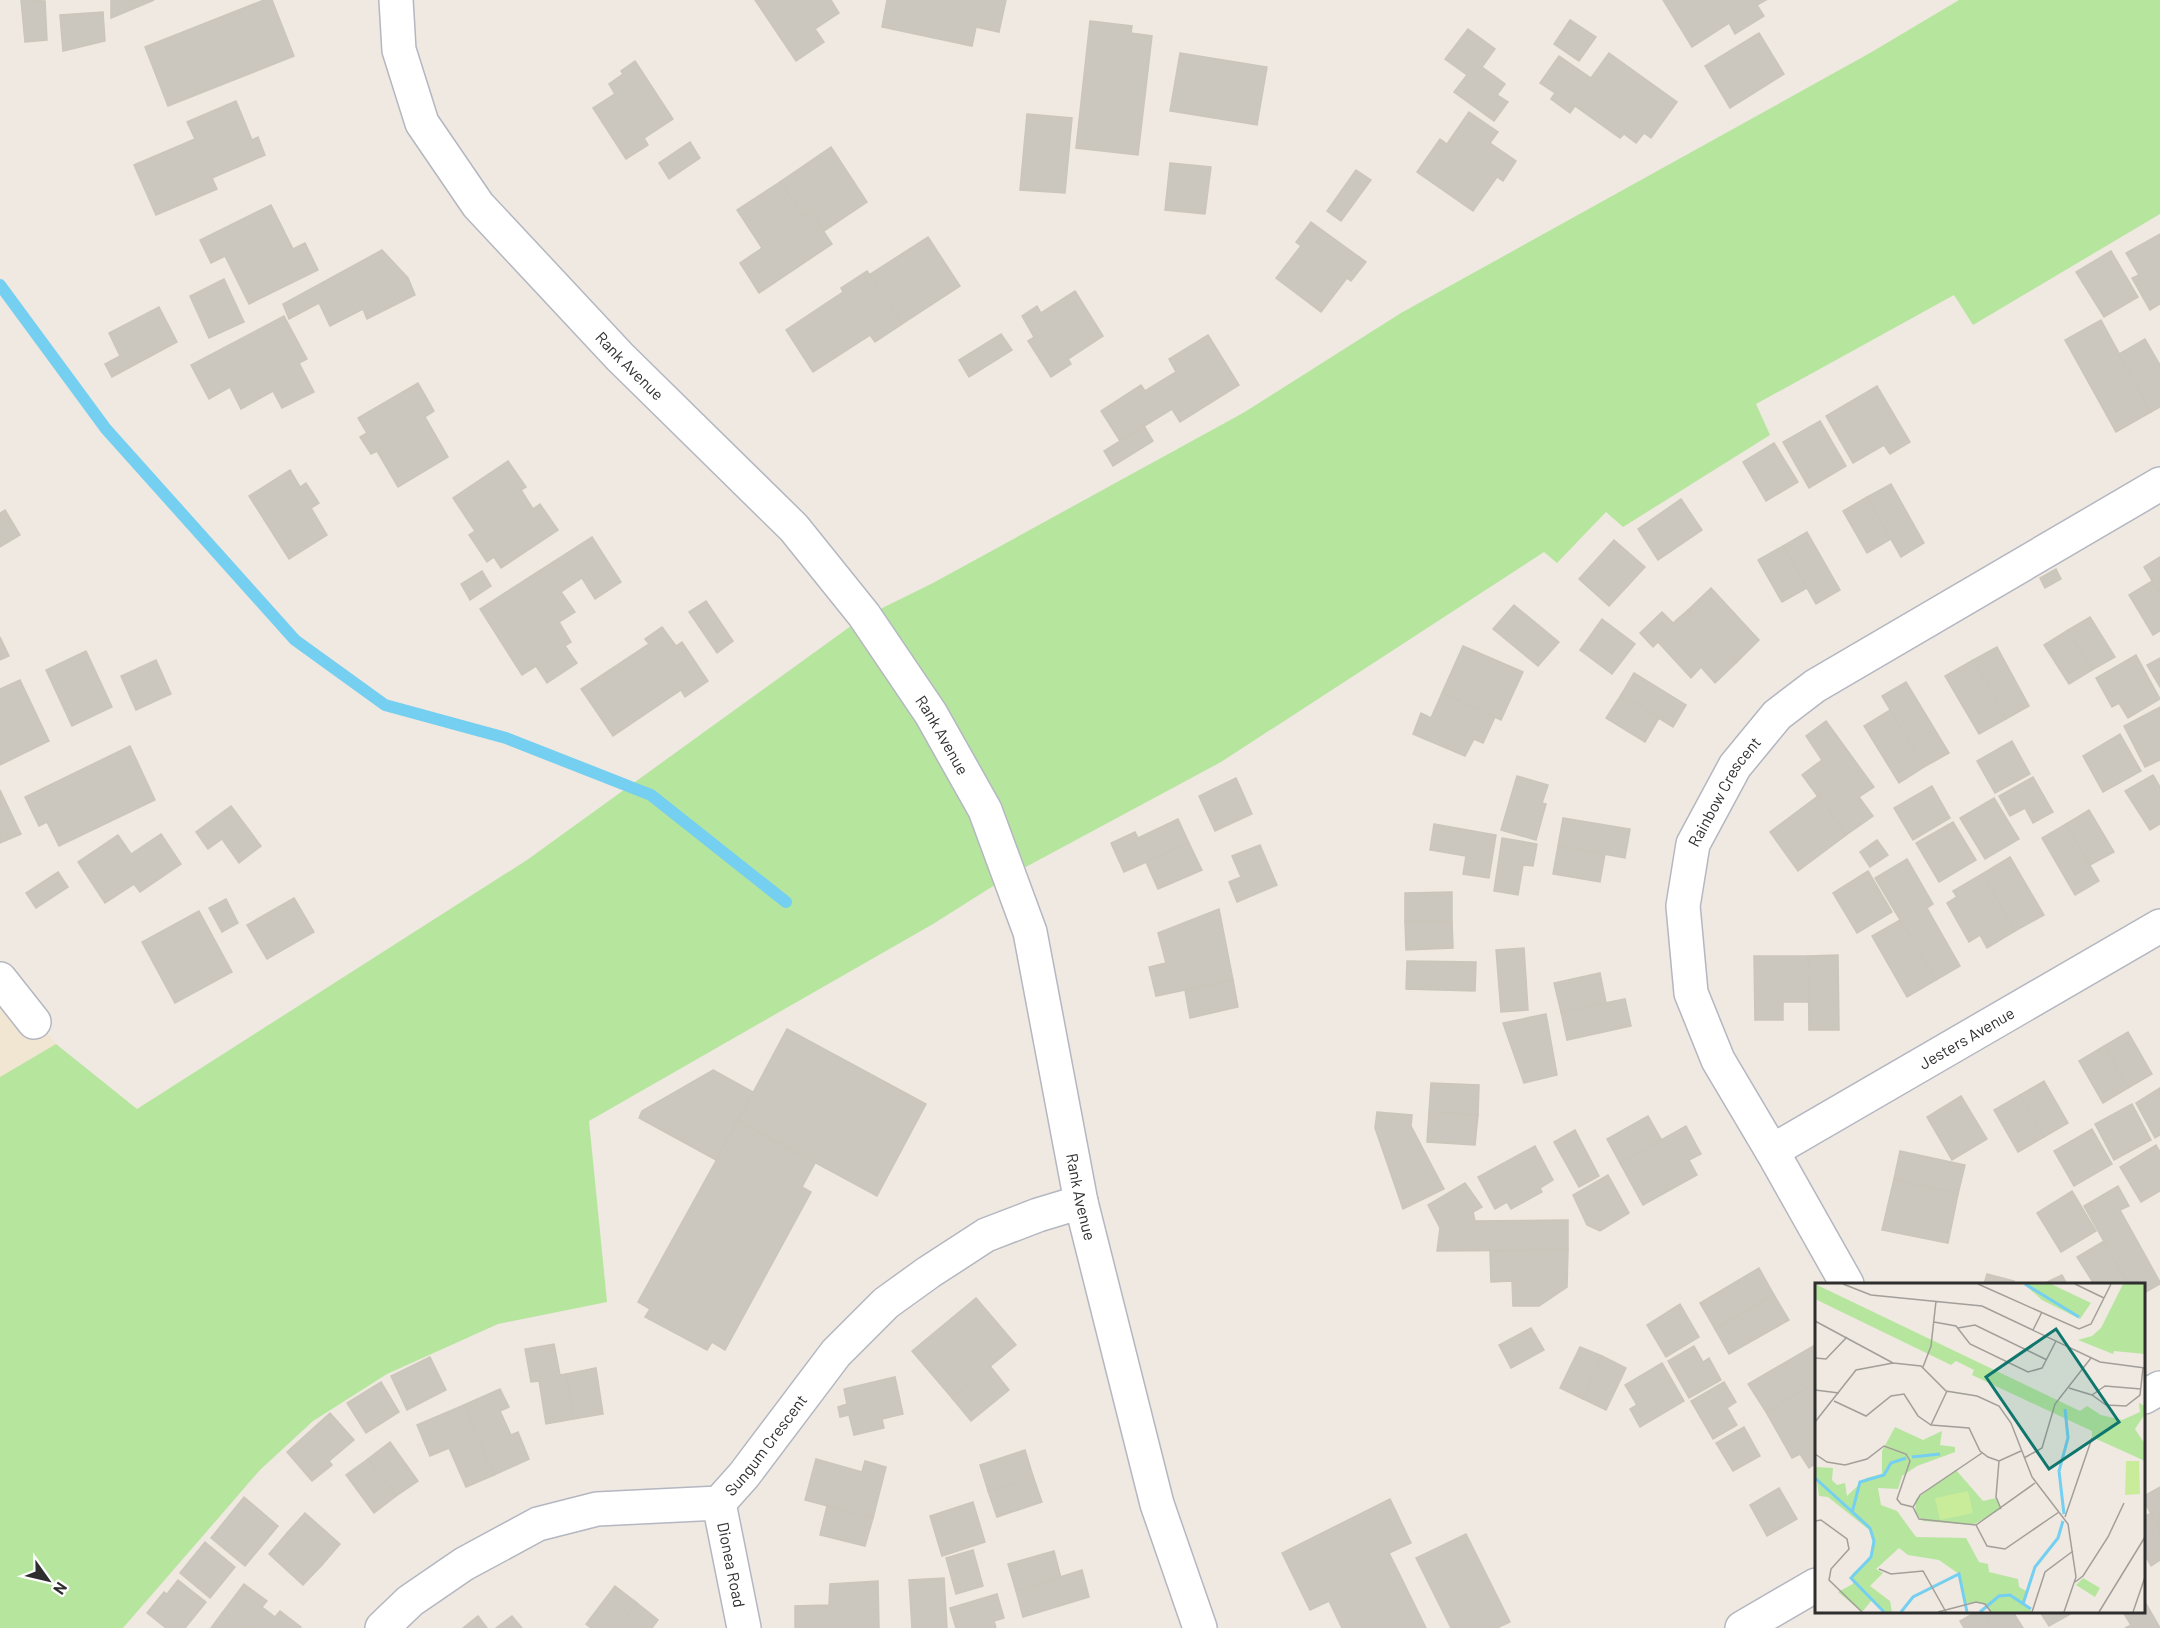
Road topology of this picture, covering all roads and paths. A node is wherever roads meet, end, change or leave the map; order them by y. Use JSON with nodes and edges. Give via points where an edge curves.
{"nodes":[{"id":1,"x":396,"y":0,"type":"edge"},
{"id":2,"x":2160,"y":484,"type":"edge"},
{"id":3,"x":2160,"y":926,"type":"edge"},
{"id":4,"x":0,"y":979,"type":"edge"},
{"id":5,"x":34,"y":1022,"type":"dead end"},
{"id":6,"x":1772,"y":1151,"type":"junction"},
{"id":7,"x":1082,"y":1202,"type":"junction"},
{"id":8,"x":1846,"y":1283,"type":"edge"},
{"id":9,"x":2160,"y":1388,"type":"edge"},
{"id":10,"x":2145,"y":1396,"type":"edge"},
{"id":11,"x":719,"y":1503,"type":"junction"},
{"id":12,"x":1815,"y":1586,"type":"edge"},
{"id":13,"x":382,"y":1628,"type":"edge"},
{"id":14,"x":744,"y":1628,"type":"edge"},
{"id":15,"x":1200,"y":1628,"type":"edge"},
{"id":16,"x":1742,"y":1628,"type":"edge"}],
"edges":[{"from":1,"to":7,"type":"street","name":"Rank Avenue","via":[[399,50],[422,123],[478,204],[620,357],[794,528],[864,615],[931,714],[985,810],[1030,932]]},
{"from":2,"to":6,"type":"street","name":"Rainbow Crescent","via":[[1815,686],[1777,716],[1734,766],[1693,844],[1683,906],[1691,993],[1718,1060]]},
{"from":3,"to":6,"type":"street","name":"Jesters Avenue"},
{"from":4,"to":5,"type":"street"},
{"from":6,"to":8,"type":"street","name":"Rainbow Crescent"},
{"from":7,"to":11,"type":"street","name":"Sungum Crescent","via":[[986,1235],[886,1303],[836,1353]]},
{"from":7,"to":15,"type":"street","name":"Rank Avenue","via":[[1157,1504]]},
{"from":9,"to":10,"type":"street"},
{"from":11,"to":13,"type":"street","name":"Sungum Crescent","via":[[597,1509],[538,1524],[464,1564],[410,1601]]},
{"from":11,"to":14,"type":"street","name":"Dionea Road"},
{"from":12,"to":16,"type":"street"}]}
